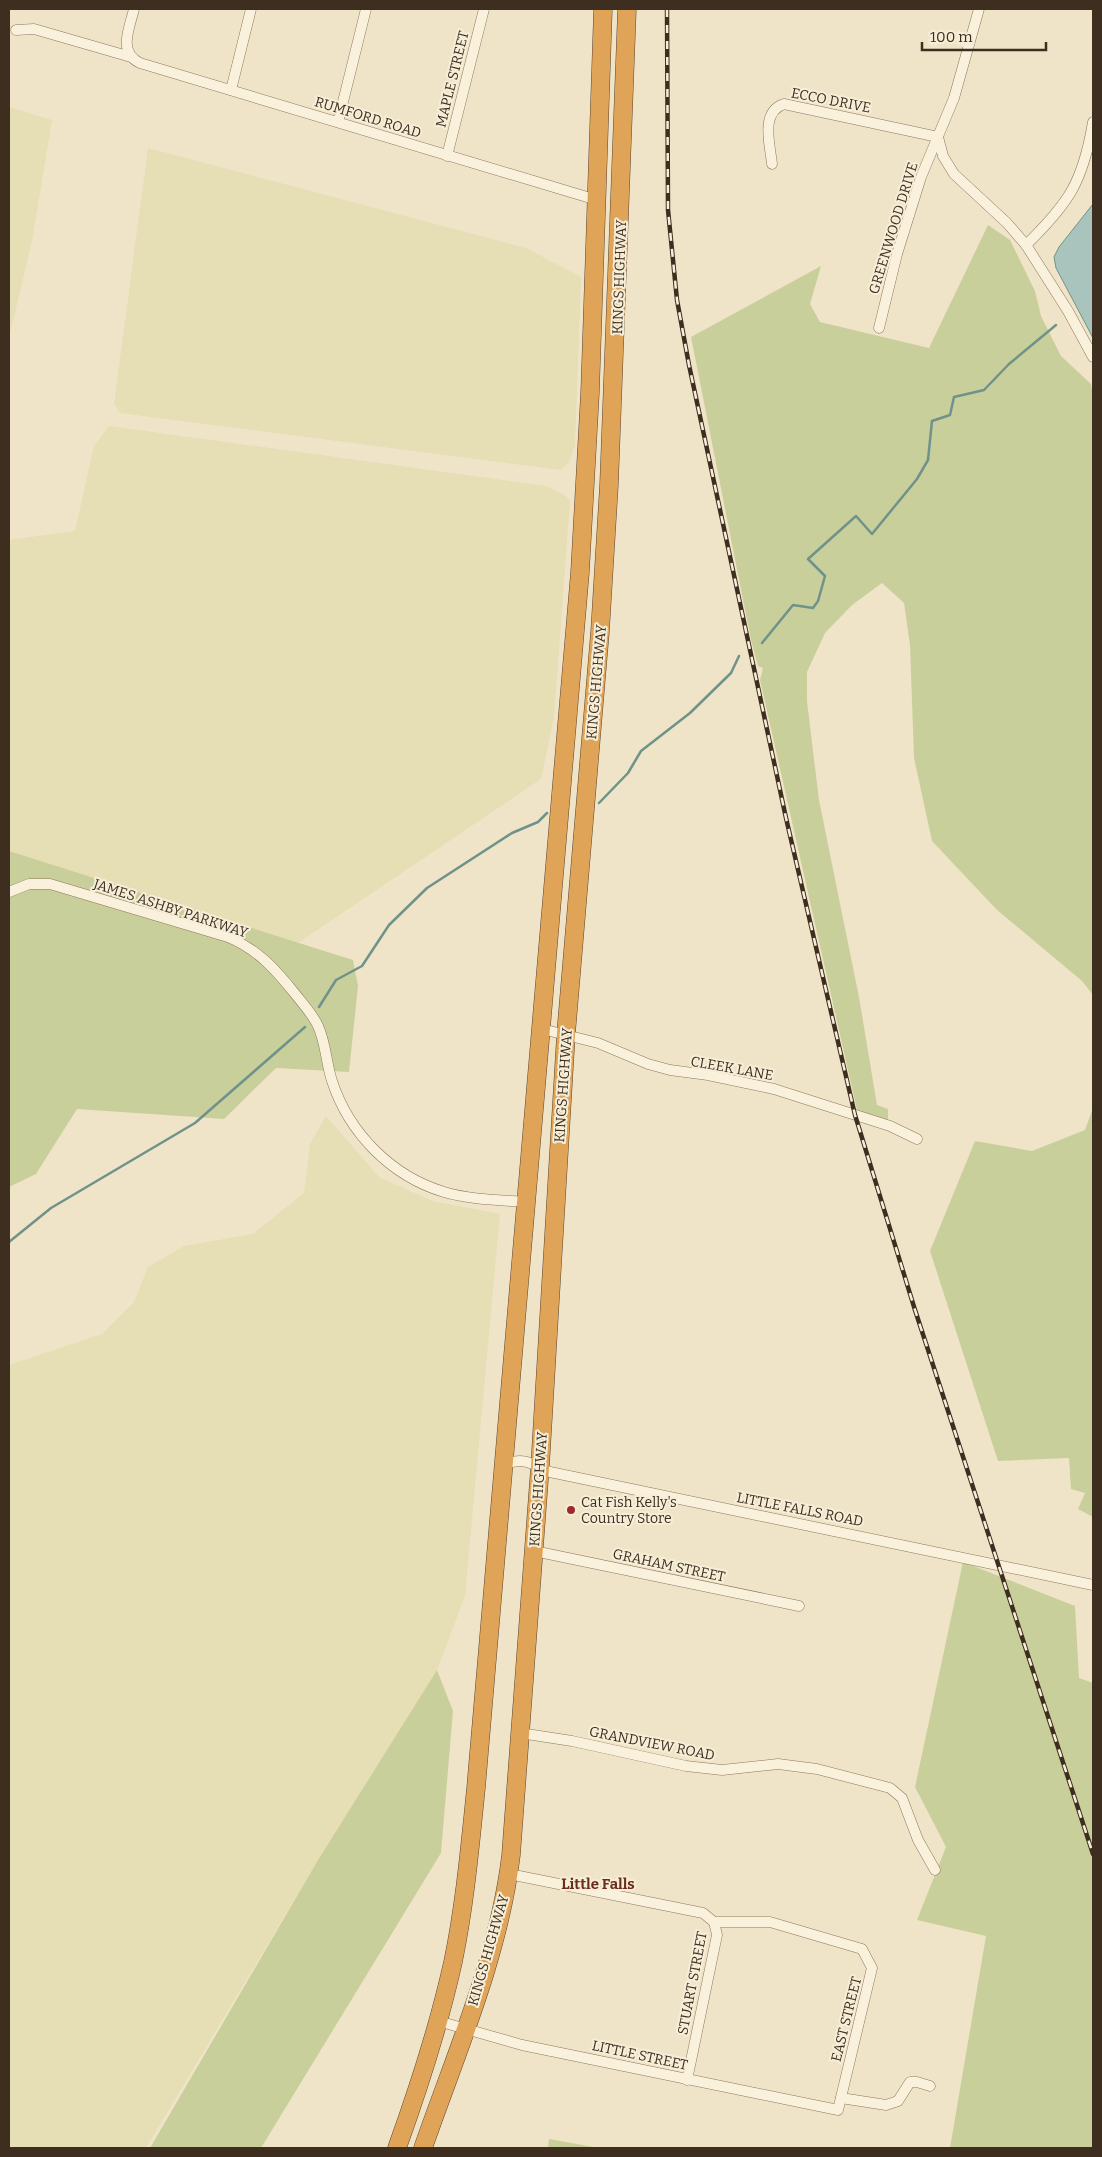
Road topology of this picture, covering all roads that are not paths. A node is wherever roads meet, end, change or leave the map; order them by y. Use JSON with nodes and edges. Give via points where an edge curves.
{"nodes":[{"id":1,"x":134,"y":9,"type":"edge"},
{"id":2,"x":251,"y":9,"type":"edge"},
{"id":3,"x":366,"y":9,"type":"edge"},
{"id":4,"x":484,"y":9,"type":"edge"},
{"id":5,"x":603,"y":9,"type":"edge"},
{"id":6,"x":627,"y":9,"type":"edge"},
{"id":7,"x":979,"y":9,"type":"edge"},
{"id":8,"x":16,"y":30,"type":"dead end"},
{"id":9,"x":130,"y":55,"type":"junction"},
{"id":10,"x":231,"y":90,"type":"junction"},
{"id":11,"x":338,"y":122,"type":"junction"},
{"id":12,"x":1093,"y":122,"type":"edge"},
{"id":13,"x":938,"y":137,"type":"junction"},
{"id":14,"x":447,"y":156,"type":"junction"},
{"id":15,"x":772,"y":164,"type":"dead end"},
{"id":16,"x":597,"y":200,"type":"junction"},
{"id":17,"x":1026,"y":245,"type":"junction"},
{"id":18,"x":879,"y":328,"type":"dead end"},
{"id":19,"x":1093,"y":357,"type":"edge"},
{"id":20,"x":585,"y":482,"type":"junction"},
{"id":21,"x":610,"y":485,"type":"junction"},
{"id":22,"x":9,"y":892,"type":"edge"},
{"id":23,"x":542,"y":1029,"type":"junction"},
{"id":24,"x":566,"y":1034,"type":"junction"},
{"id":25,"x":917,"y":1139,"type":"dead end"},
{"id":26,"x":527,"y":1202,"type":"junction"},
{"id":27,"x":504,"y":1465,"type":"junction"},
{"id":28,"x":540,"y":1467,"type":"junction"},
{"id":29,"x":534,"y":1551,"type":"junction"},
{"id":30,"x":1093,"y":1585,"type":"edge"},
{"id":31,"x":799,"y":1606,"type":"dead end"},
{"id":32,"x":520,"y":1733,"type":"junction"},
{"id":33,"x":935,"y":1870,"type":"dead end"},
{"id":34,"x":509,"y":1874,"type":"junction"},
{"id":35,"x":714,"y":1922,"type":"junction"},
{"id":36,"x":438,"y":2021,"type":"junction"},
{"id":37,"x":464,"y":2028,"type":"junction"},
{"id":38,"x":687,"y":2080,"type":"junction"},
{"id":39,"x":930,"y":2086,"type":"dead end"},
{"id":40,"x":841,"y":2098,"type":"junction"},
{"id":41,"x":838,"y":2110,"type":"joint"},
{"id":42,"x":397,"y":2148,"type":"edge"},
{"id":43,"x":422,"y":2148,"type":"edge"}],
"edges":[{"from":1,"to":9,"type":"street","via":[[126,41]]},
{"from":2,"to":10,"type":"street"},
{"from":3,"to":11,"type":"street"},
{"from":4,"to":14,"type":"street","name":"MAPLE STREET"},
{"from":5,"to":16,"type":"highway","name":"KINGS HIGHWAY"},
{"from":6,"to":21,"type":"highway","name":"KINGS HIGHWAY"},
{"from":7,"to":13,"type":"street","name":"GREENWOOD DRIVE","via":[[954,98]]},
{"from":8,"to":9,"type":"street","name":"RUMFORD ROAD","via":[[34,29]]},
{"from":9,"to":10,"type":"street","name":"RUMFORD ROAD","via":[[140,63]]},
{"from":10,"to":11,"type":"street","name":"RUMFORD ROAD"},
{"from":11,"to":14,"type":"street","name":"RUMFORD ROAD"},
{"from":12,"to":17,"type":"street","via":[[1088,154],[1076,185],[1058,212]]},
{"from":13,"to":15,"type":"street","name":"ECCO DRIVE","via":[[784,104],[776,107],[769,117]]},
{"from":13,"to":17,"type":"street","via":[[943,156],[954,174]]},
{"from":13,"to":18,"type":"street","name":"GREENWOOD DRIVE","via":[[897,254]]},
{"from":14,"to":16,"type":"street","name":"RUMFORD ROAD"},
{"from":16,"to":20,"type":"highway","name":"KINGS HIGHWAY"},
{"from":17,"to":19,"type":"street"},
{"from":20,"to":21,"type":"highway"},
{"from":20,"to":23,"type":"highway","name":"KINGS HIGHWAY"},
{"from":21,"to":24,"type":"highway","name":"KINGS HIGHWAY"},
{"from":22,"to":26,"type":"street","name":"JAMES ASHBY PARKWAY","via":[[29,884],[50,884],[252,948],[272,965],[313,1017],[322,1036],[331,1079],[344,1109],[380,1156],[410,1177],[442,1191],[474,1198]]},
{"from":23,"to":24,"type":"street","name":"CLEEK LANE"},
{"from":23,"to":26,"type":"highway","name":"KINGS HIGHWAY"},
{"from":24,"to":25,"type":"street","name":"CLEEK LANE","via":[[670,1070],[774,1089],[890,1126]]},
{"from":24,"to":28,"type":"highway","name":"KINGS HIGHWAY"},
{"from":26,"to":27,"type":"highway","name":"KINGS HIGHWAY"},
{"from":27,"to":28,"type":"street","name":"LITTLE FALLS ROAD","via":[[519,1460]]},
{"from":27,"to":36,"type":"highway","name":"KINGS HIGHWAY","via":[[467,1878],[453,1960]]},
{"from":28,"to":29,"type":"highway","name":"KINGS HIGHWAY"},
{"from":28,"to":30,"type":"street","name":"LITTLE FALLS ROAD","via":[[591,1481]]},
{"from":29,"to":31,"type":"street","name":"GRAHAM STREET"},
{"from":29,"to":32,"type":"highway","name":"KINGS HIGHWAY"},
{"from":32,"to":33,"type":"street","name":"GRANDVIEW ROAD","via":[[713,1769],[735,1770],[778,1764],[817,1768],[890,1788],[902,1798],[918,1840]]},
{"from":32,"to":34,"type":"highway","name":"KINGS HIGHWAY"},
{"from":34,"to":35,"type":"street","via":[[703,1913]]},
{"from":34,"to":37,"type":"highway","name":"KINGS HIGHWAY","via":[[496,1934]]},
{"from":35,"to":38,"type":"street","name":"STUART STREET","via":[[717,1935]]},
{"from":35,"to":40,"type":"street","name":"EAST STREET","via":[[770,1922],[867,1953],[872,1968]]},
{"from":36,"to":37,"type":"street","name":"LITTLE STREET"},
{"from":36,"to":42,"type":"highway","name":"KINGS HIGHWAY"},
{"from":37,"to":38,"type":"street","name":"LITTLE STREET","via":[[522,2045]]},
{"from":37,"to":43,"type":"highway","name":"KINGS HIGHWAY"},
{"from":38,"to":41,"type":"street","name":"LITTLE STREET"},
{"from":39,"to":40,"type":"street","via":[[910,2082],[902,2097],[893,2104]]},
{"from":40,"to":41,"type":"street","name":"EAST STREET"}]}
